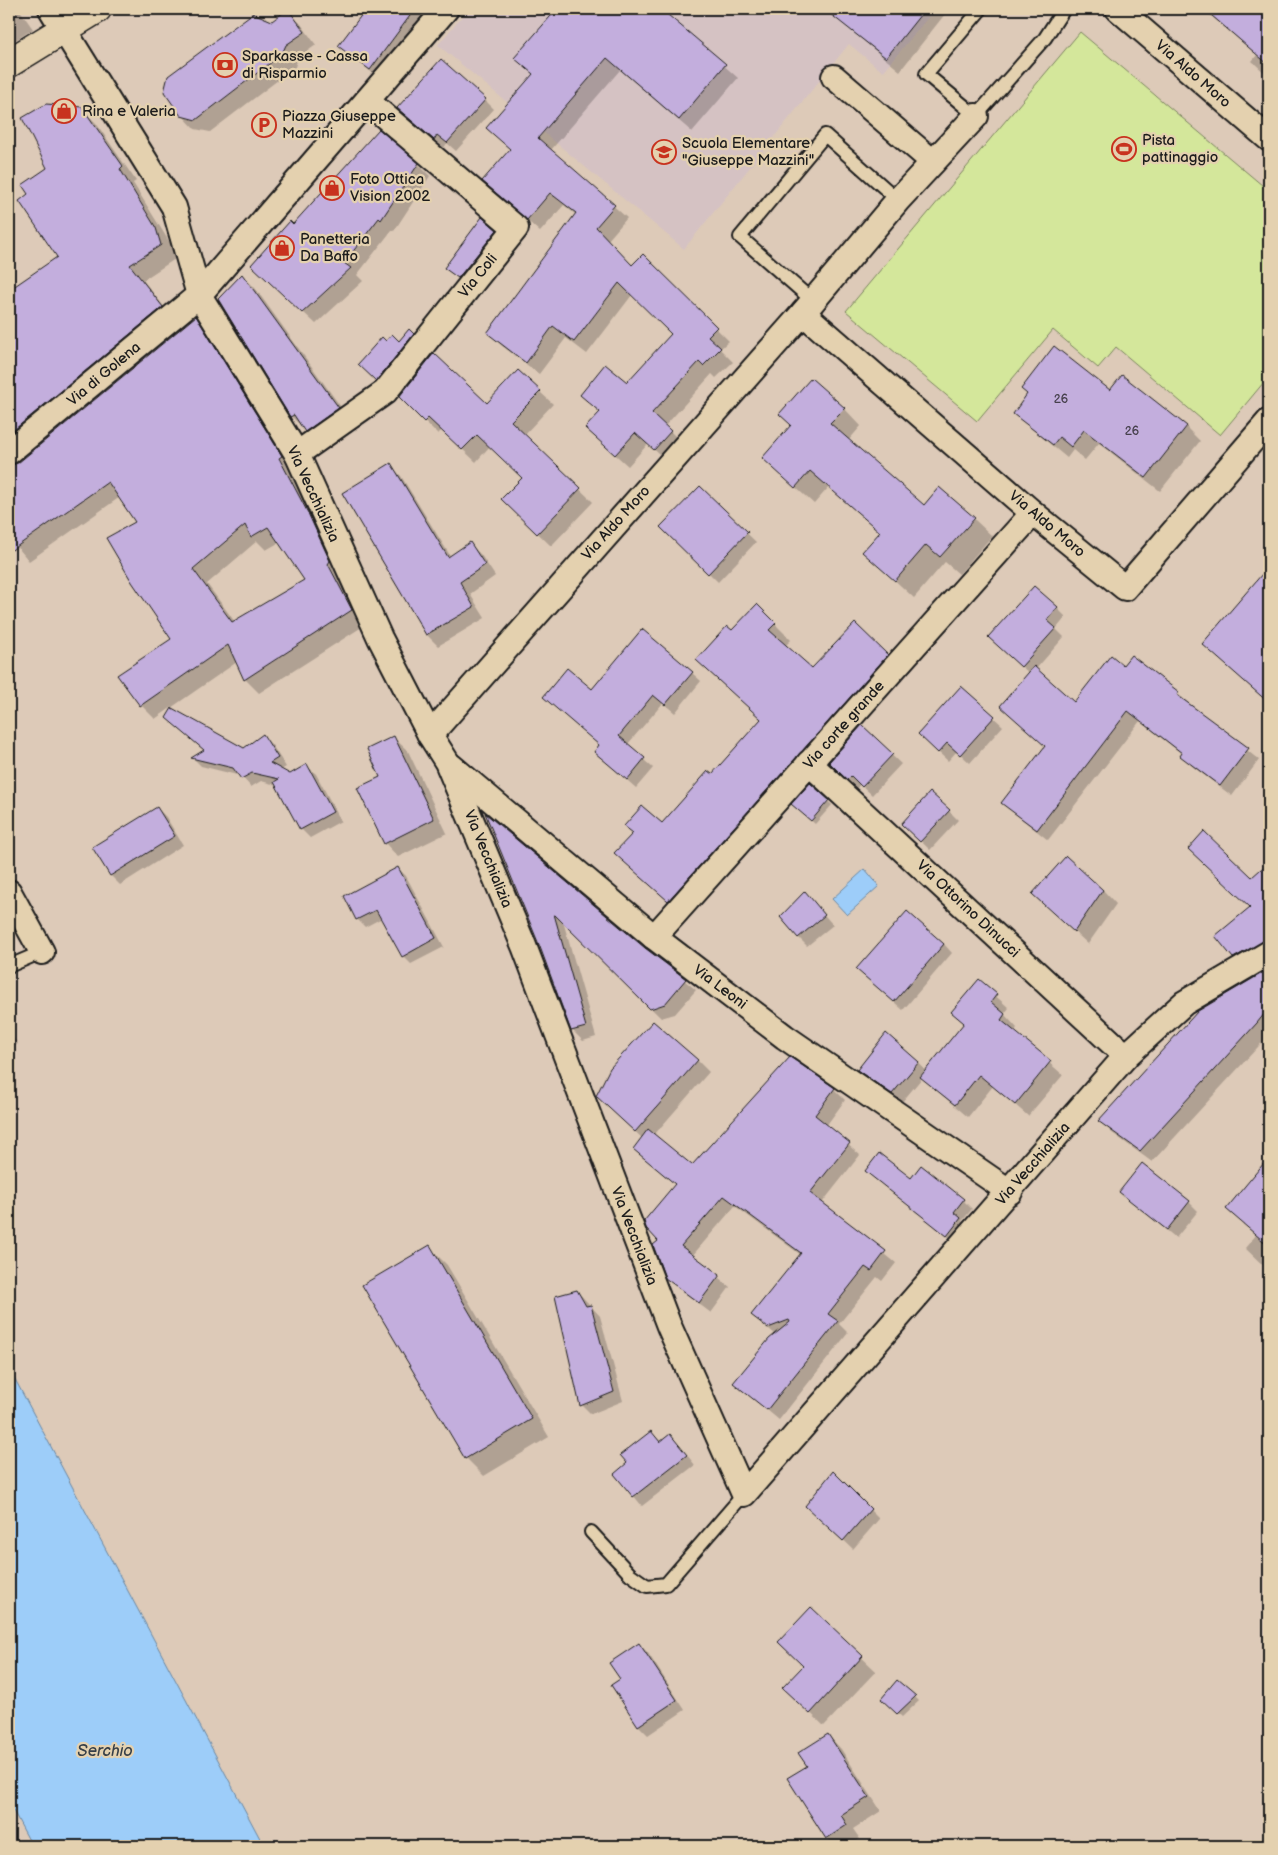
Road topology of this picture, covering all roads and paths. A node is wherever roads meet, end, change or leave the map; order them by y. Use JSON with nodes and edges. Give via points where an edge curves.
{"nodes":[{"id":1,"x":97,"y":9,"type":"edge"},
{"id":2,"x":446,"y":9,"type":"edge"},
{"id":3,"x":981,"y":9,"type":"edge"},
{"id":4,"x":1064,"y":9,"type":"edge"},
{"id":5,"x":1118,"y":9,"type":"edge"},
{"id":6,"x":58,"y":19,"type":"edge"},
{"id":7,"x":9,"y":63,"type":"edge"},
{"id":8,"x":834,"y":77,"type":"dead end"},
{"id":9,"x":368,"y":101,"type":"junction"},
{"id":10,"x":976,"y":116,"type":"junction"},
{"id":11,"x":1269,"y":139,"type":"edge"},
{"id":12,"x":933,"y":162,"type":"junction"},
{"id":13,"x":898,"y":200,"type":"junction"},
{"id":14,"x":199,"y":295,"type":"junction"},
{"id":15,"x":808,"y":307,"type":"junction"},
{"id":16,"x":1269,"y":421,"type":"edge"},
{"id":17,"x":9,"y":452,"type":"edge"},
{"id":18,"x":297,"y":454,"type":"junction"},
{"id":19,"x":1034,"y":514,"type":"junction"},
{"id":20,"x":430,"y":734,"type":"junction"},
{"id":21,"x":446,"y":762,"type":"junction"},
{"id":22,"x":809,"y":763,"type":"junction"},
{"id":23,"x":9,"y":892,"type":"edge"},
{"id":24,"x":654,"y":937,"type":"junction"},
{"id":25,"x":42,"y":952,"type":"joint"},
{"id":26,"x":1269,"y":953,"type":"edge"},
{"id":27,"x":9,"y":966,"type":"edge"},
{"id":28,"x":1126,"y":1056,"type":"junction"},
{"id":29,"x":1010,"y":1192,"type":"junction"},
{"id":30,"x":744,"y":1494,"type":"junction"},
{"id":31,"x":591,"y":1532,"type":"dead end"}],
"edges":[{"from":1,"to":6,"type":"main road"},
{"from":2,"to":9,"type":"street"},
{"from":3,"to":10,"type":"lane","via":[[926,74]]},
{"from":4,"to":10,"type":"lane","via":[[1045,38]]},
{"from":5,"to":11,"type":"street","name":"Via Aldo Moro"},
{"from":6,"to":7,"type":"main road"},
{"from":6,"to":14,"type":"street","via":[[174,207]]},
{"from":8,"to":12,"type":"street"},
{"from":9,"to":14,"type":"street"},
{"from":9,"to":18,"type":"street","name":"Via Coli","via":[[516,228],[386,392]]},
{"from":10,"to":12,"type":"street","name":"Via Aldo Moro"},
{"from":12,"to":13,"type":"street","name":"Via Aldo Moro"},
{"from":13,"to":15,"type":"street","name":"Via Aldo Moro"},
{"from":13,"to":15,"type":"lane","via":[[825,135],[740,238]]},
{"from":14,"to":17,"type":"street","name":"Via di Golena"},
{"from":14,"to":18,"type":"street","name":"Via Vecchializia"},
{"from":15,"to":19,"type":"street","name":"Via Aldo Moro"},
{"from":15,"to":20,"type":"street","name":"Via Aldo Moro"},
{"from":16,"to":19,"type":"street","name":"Via Aldo Moro","via":[[1125,588]]},
{"from":18,"to":20,"type":"street","name":"Via Vecchializia","via":[[380,638]]},
{"from":19,"to":22,"type":"street","name":"Via corte grande"},
{"from":20,"to":21,"type":"street","name":"Via Vecchializia"},
{"from":21,"to":24,"type":"street","name":"Via Leoni"},
{"from":21,"to":30,"type":"street","name":"Via Vecchializia","via":[[524,946],[669,1326]]},
{"from":22,"to":24,"type":"street","name":"Via corte grande"},
{"from":22,"to":28,"type":"street","name":"Via Ottorino Dinucci"},
{"from":23,"to":25,"type":"street"},
{"from":24,"to":29,"type":"street","name":"Via Leoni","via":[[786,1037]]},
{"from":25,"to":27,"type":"lane"},
{"from":26,"to":28,"type":"street","name":"Via Vecchializia","via":[[1184,1003]]},
{"from":28,"to":29,"type":"street","name":"Via Vecchializia"},
{"from":29,"to":30,"type":"street","name":"Via Vecchializia"},
{"from":30,"to":31,"type":"lane","via":[[666,1584],[647,1586],[630,1574]]}]}
